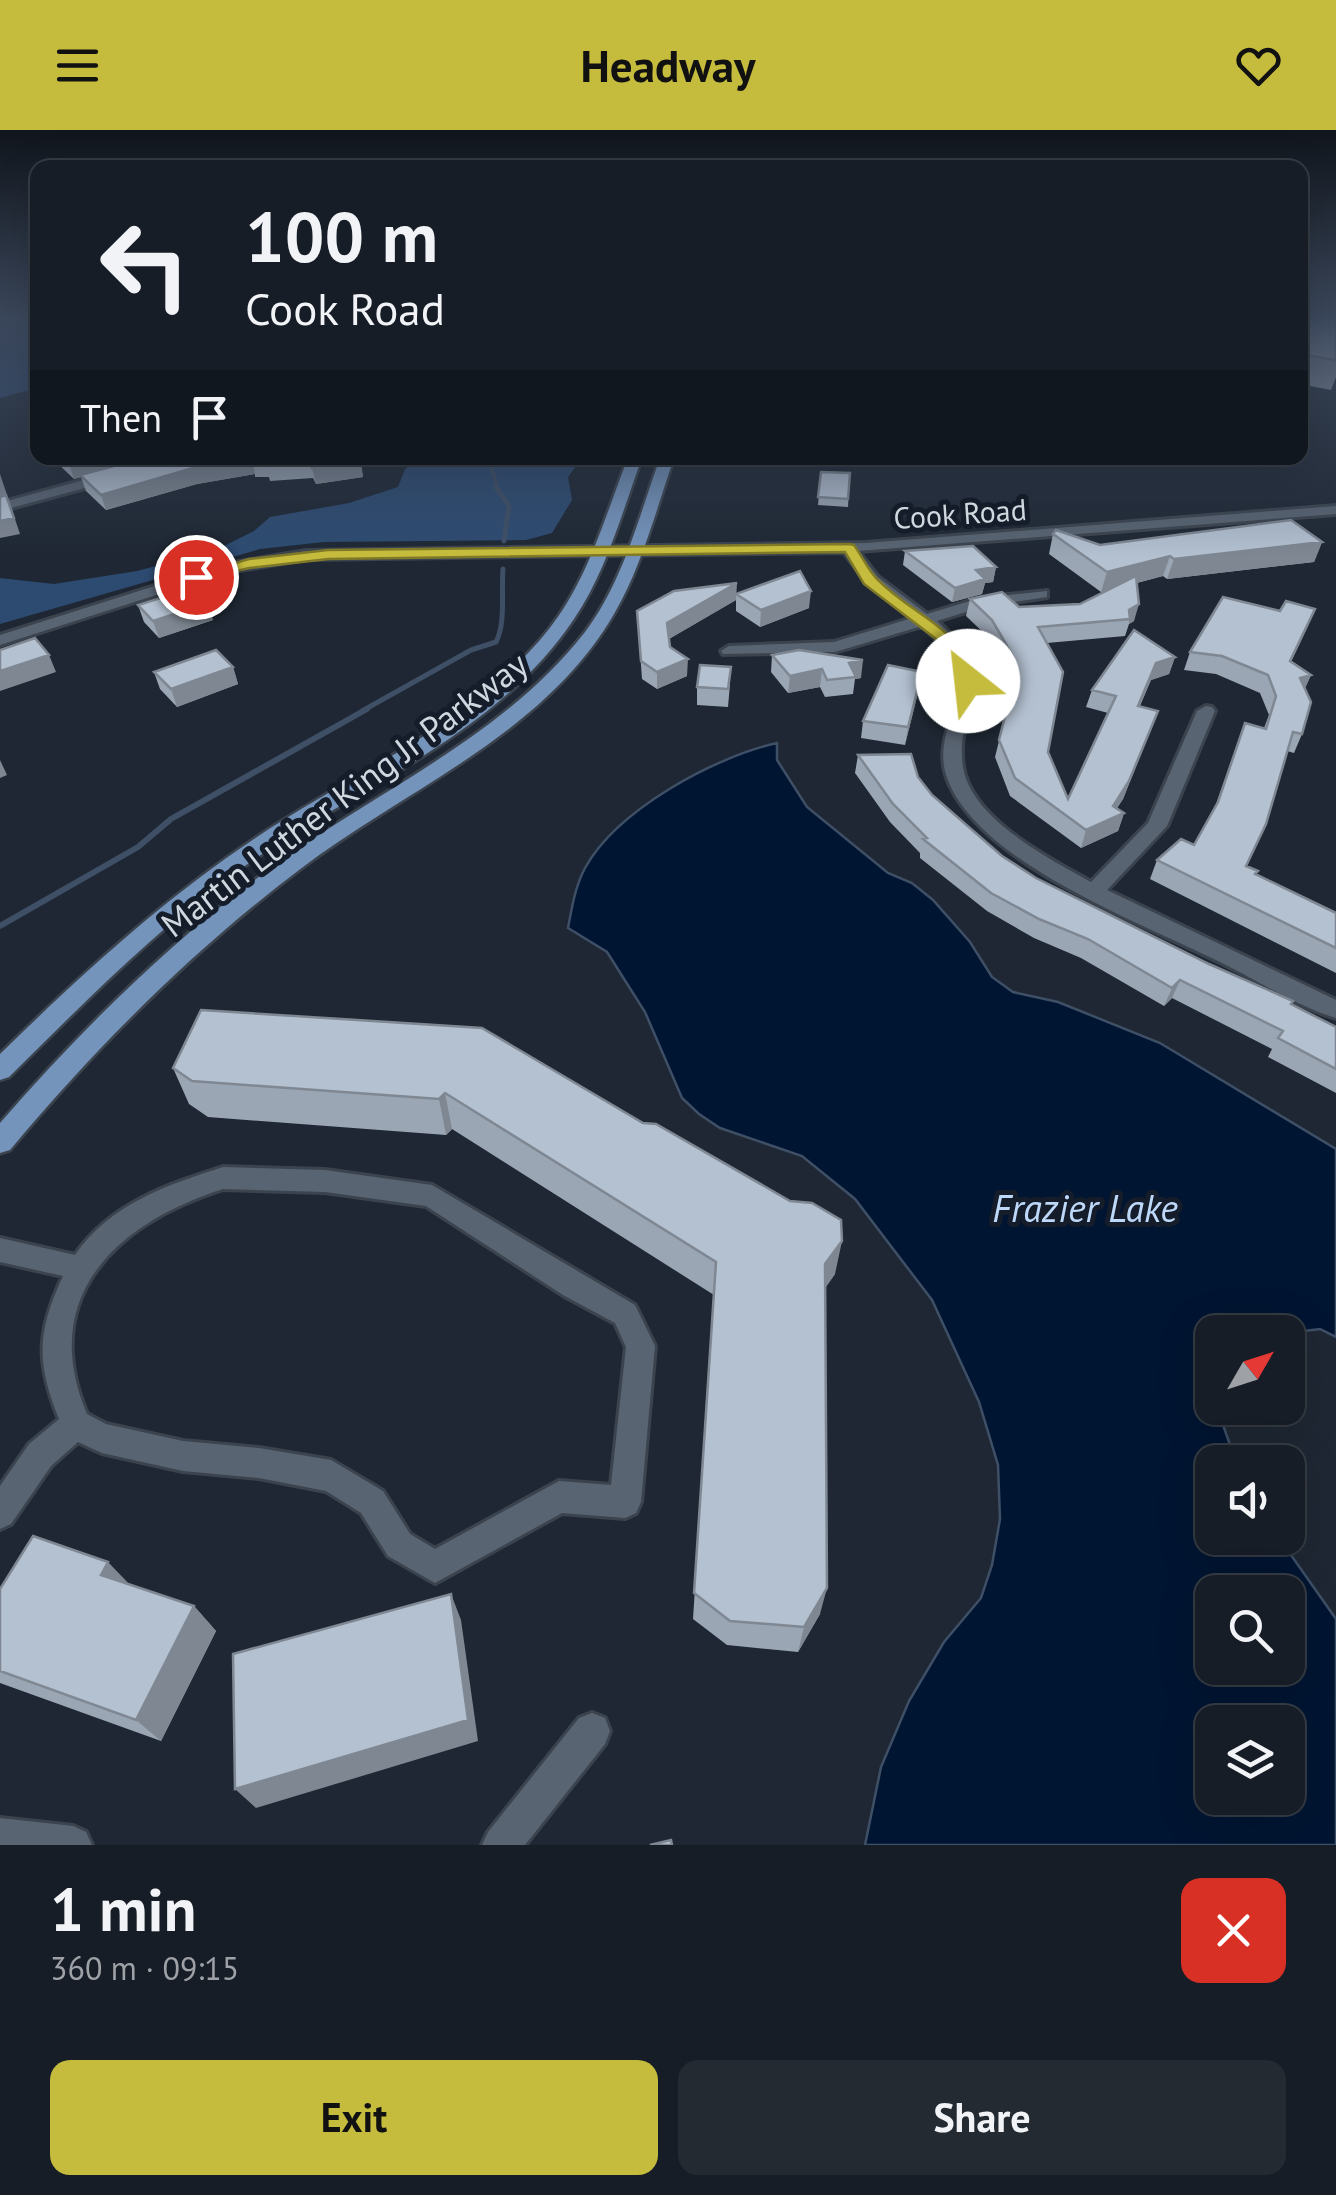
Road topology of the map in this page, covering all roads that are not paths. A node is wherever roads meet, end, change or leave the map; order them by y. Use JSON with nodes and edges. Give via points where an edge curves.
{"nodes":[{"id":1,"x":632,"y":465,"type":"edge"},
{"id":2,"x":664,"y":465,"type":"edge"},
{"id":3,"x":129,"y":472,"type":"edge"},
{"id":4,"x":0,"y":507,"type":"edge"},
{"id":5,"x":1336,"y":510,"type":"edge"},
{"id":6,"x":849,"y":548,"type":"junction"},
{"id":7,"x":598,"y":552,"type":"junction"},
{"id":8,"x":632,"y":552,"type":"junction"},
{"id":9,"x":1042,"y":594,"type":"dead end"},
{"id":10,"x":923,"y":620,"type":"junction"},
{"id":11,"x":0,"y":640,"type":"edge"},
{"id":12,"x":729,"y":651,"type":"dead end"},
{"id":13,"x":1206,"y":711,"type":"dead end"},
{"id":14,"x":1094,"y":891,"type":"junction"},
{"id":15,"x":1336,"y":1010,"type":"edge"},
{"id":16,"x":0,"y":1070,"type":"edge"},
{"id":17,"x":0,"y":1142,"type":"edge"},
{"id":18,"x":0,"y":1250,"type":"edge"},
{"id":19,"x":81,"y":1268,"type":"junction"},
{"id":20,"x":76,"y":1424,"type":"junction"},
{"id":21,"x":0,"y":1513,"type":"edge"},
{"id":22,"x":592,"y":1732,"type":"dead end"},
{"id":23,"x":3,"y":1840,"type":"edge"},
{"id":24,"x":74,"y":1845,"type":"edge"},
{"id":25,"x":502,"y":1845,"type":"edge"}],
"edges":[{"from":1,"to":7,"type":"main road","name":"Martin Luther King Jr Parkway"},
{"from":2,"to":8,"type":"main road","name":"Martin Luther King Jr Parkway"},
{"from":3,"to":4,"type":"street"},
{"from":5,"to":6,"type":"street","name":"Cook Road"},
{"from":6,"to":8,"type":"street","name":"Cook Road"},
{"from":6,"to":10,"type":"street","via":[[869,581]]},
{"from":7,"to":8,"type":"street","name":"Cook Road"},
{"from":7,"to":11,"type":"street","name":"Cook Road","via":[[278,559],[196,577]]},
{"from":7,"to":16,"type":"main road","name":"Martin Luther King Jr Parkway","via":[[554,634],[496,691],[226,868],[141,936]]},
{"from":8,"to":17,"type":"main road","name":"Martin Luther King Jr Parkway","via":[[594,631],[528,705],[321,844],[216,924],[134,996]]},
{"from":9,"to":10,"type":"street"},
{"from":10,"to":12,"type":"street","via":[[821,649]]},
{"from":10,"to":14,"type":"street","via":[[958,652],[968,681],[951,751],[960,786],[994,826],[1036,859]]},
{"from":13,"to":14,"type":"street","via":[[1157,826]]},
{"from":14,"to":15,"type":"street"},
{"from":18,"to":19,"type":"street"},
{"from":19,"to":20,"type":"street","via":[[59,1320],[56,1364]]},
{"from":19,"to":20,"type":"street","via":[[120,1222],[156,1200],[223,1178],[381,1187],[432,1196],[625,1314],[641,1346],[625,1502],[559,1498],[434,1567],[399,1545],[372,1502],[331,1476],[183,1456],[102,1438]]},
{"from":20,"to":21,"type":"street","via":[[40,1455]]},
{"from":22,"to":25,"type":"street"},
{"from":23,"to":24,"type":"street"}]}
